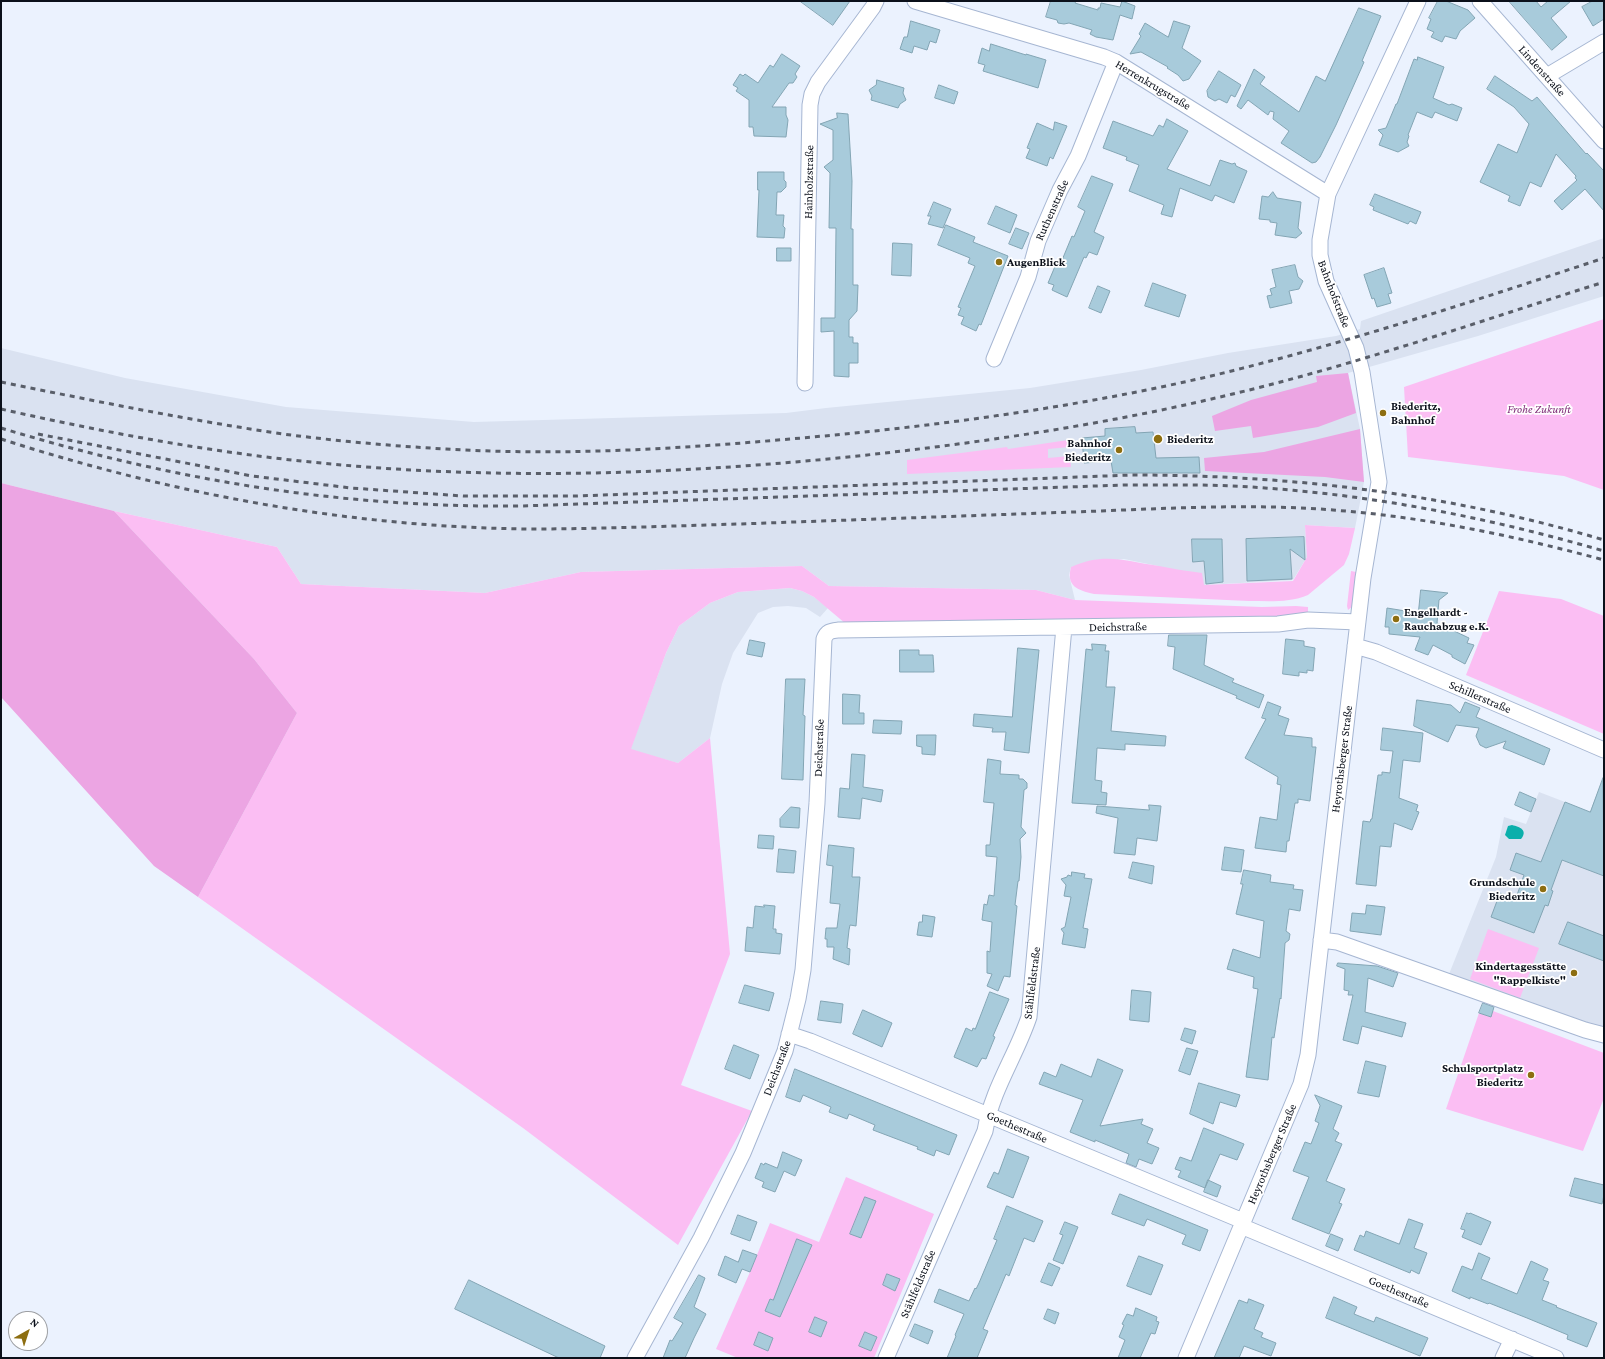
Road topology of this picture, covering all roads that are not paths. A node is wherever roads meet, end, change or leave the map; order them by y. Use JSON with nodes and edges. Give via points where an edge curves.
{"nodes":[{"id":1,"x":876,"y":1,"type":"edge"},
{"id":2,"x":915,"y":1,"type":"edge"},
{"id":3,"x":1418,"y":1,"type":"edge"},
{"id":4,"x":1480,"y":1,"type":"edge"},
{"id":5,"x":1604,"y":42,"type":"edge"},
{"id":6,"x":1116,"y":62,"type":"junction"},
{"id":7,"x":1547,"y":76,"type":"junction"},
{"id":8,"x":1604,"y":141,"type":"edge"},
{"id":9,"x":1328,"y":194,"type":"junction"},
{"id":10,"x":994,"y":359,"type":"dead end"},
{"id":11,"x":805,"y":384,"type":"dead end"},
{"id":12,"x":1363,"y":578,"type":"joint"},
{"id":13,"x":1358,"y":622,"type":"junction"},
{"id":14,"x":1064,"y":628,"type":"junction"},
{"id":15,"x":1355,"y":646,"type":"junction"},
{"id":16,"x":1604,"y":750,"type":"edge"},
{"id":17,"x":1321,"y":940,"type":"junction"},
{"id":18,"x":790,"y":1034,"type":"junction"},
{"id":19,"x":1604,"y":1035,"type":"edge"},
{"id":20,"x":987,"y":1115,"type":"junction"},
{"id":21,"x":1242,"y":1223,"type":"junction"},
{"id":22,"x":1512,"y":1339,"type":"junction"},
{"id":23,"x":635,"y":1358,"type":"edge"},
{"id":24,"x":886,"y":1358,"type":"edge"},
{"id":25,"x":1186,"y":1358,"type":"edge"},
{"id":26,"x":1503,"y":1358,"type":"edge"},
{"id":27,"x":1556,"y":1358,"type":"edge"}],
"edges":[{"from":1,"to":11,"type":"street","name":"Hainholzstraße","via":[[812,94]]},
{"from":2,"to":6,"type":"street","name":"Herrenkrugstraße"},
{"from":3,"to":9,"type":"street","name":"Bahnhofstraße"},
{"from":4,"to":7,"type":"street","name":"Lindenstraße"},
{"from":5,"to":7,"type":"street"},
{"from":6,"to":9,"type":"street","name":"Herrenkrugstraße"},
{"from":6,"to":10,"type":"street","name":"Ruthenstraße","via":[[1078,156],[1038,241],[1028,277]]},
{"from":7,"to":8,"type":"street","name":"Lindenstraße"},
{"from":9,"to":12,"type":"street","name":"Bahnhofstraße","via":[[1320,255],[1326,280],[1356,348],[1379,478]]},
{"from":12,"to":13,"type":"street","name":"Heyrothsberger Straße"},
{"from":13,"to":14,"type":"street","name":"Deichstraße","via":[[1308,620],[1278,624]]},
{"from":13,"to":15,"type":"street","name":"Heyrothsberger Straße"},
{"from":14,"to":18,"type":"street","name":"Deichstraße","via":[[839,630],[826,634],[817,803],[802,970]]},
{"from":14,"to":20,"type":"street","name":"Stählfeldstraße","via":[[1029,1017],[1024,1034]]},
{"from":15,"to":16,"type":"street","name":"Schillerstraße","via":[[1376,652]]},
{"from":15,"to":17,"type":"street","name":"Heyrothsberger Straße"},
{"from":17,"to":19,"type":"street","via":[[1337,942]]},
{"from":17,"to":21,"type":"street","name":"Heyrothsberger Straße","via":[[1304,1074]]},
{"from":18,"to":20,"type":"street","name":"Goethestraße"},
{"from":18,"to":23,"type":"street","name":"Deichstraße","via":[[742,1153],[682,1274]]},
{"from":20,"to":21,"type":"street","name":"Goethestraße"},
{"from":20,"to":24,"type":"street","name":"Stählfeldstraße","via":[[985,1130]]},
{"from":21,"to":22,"type":"street","name":"Goethestraße"},
{"from":21,"to":25,"type":"street","name":"Heyrothsberger Straße"},
{"from":22,"to":26,"type":"street"},
{"from":22,"to":27,"type":"street","name":"Goethestraße"}]}
